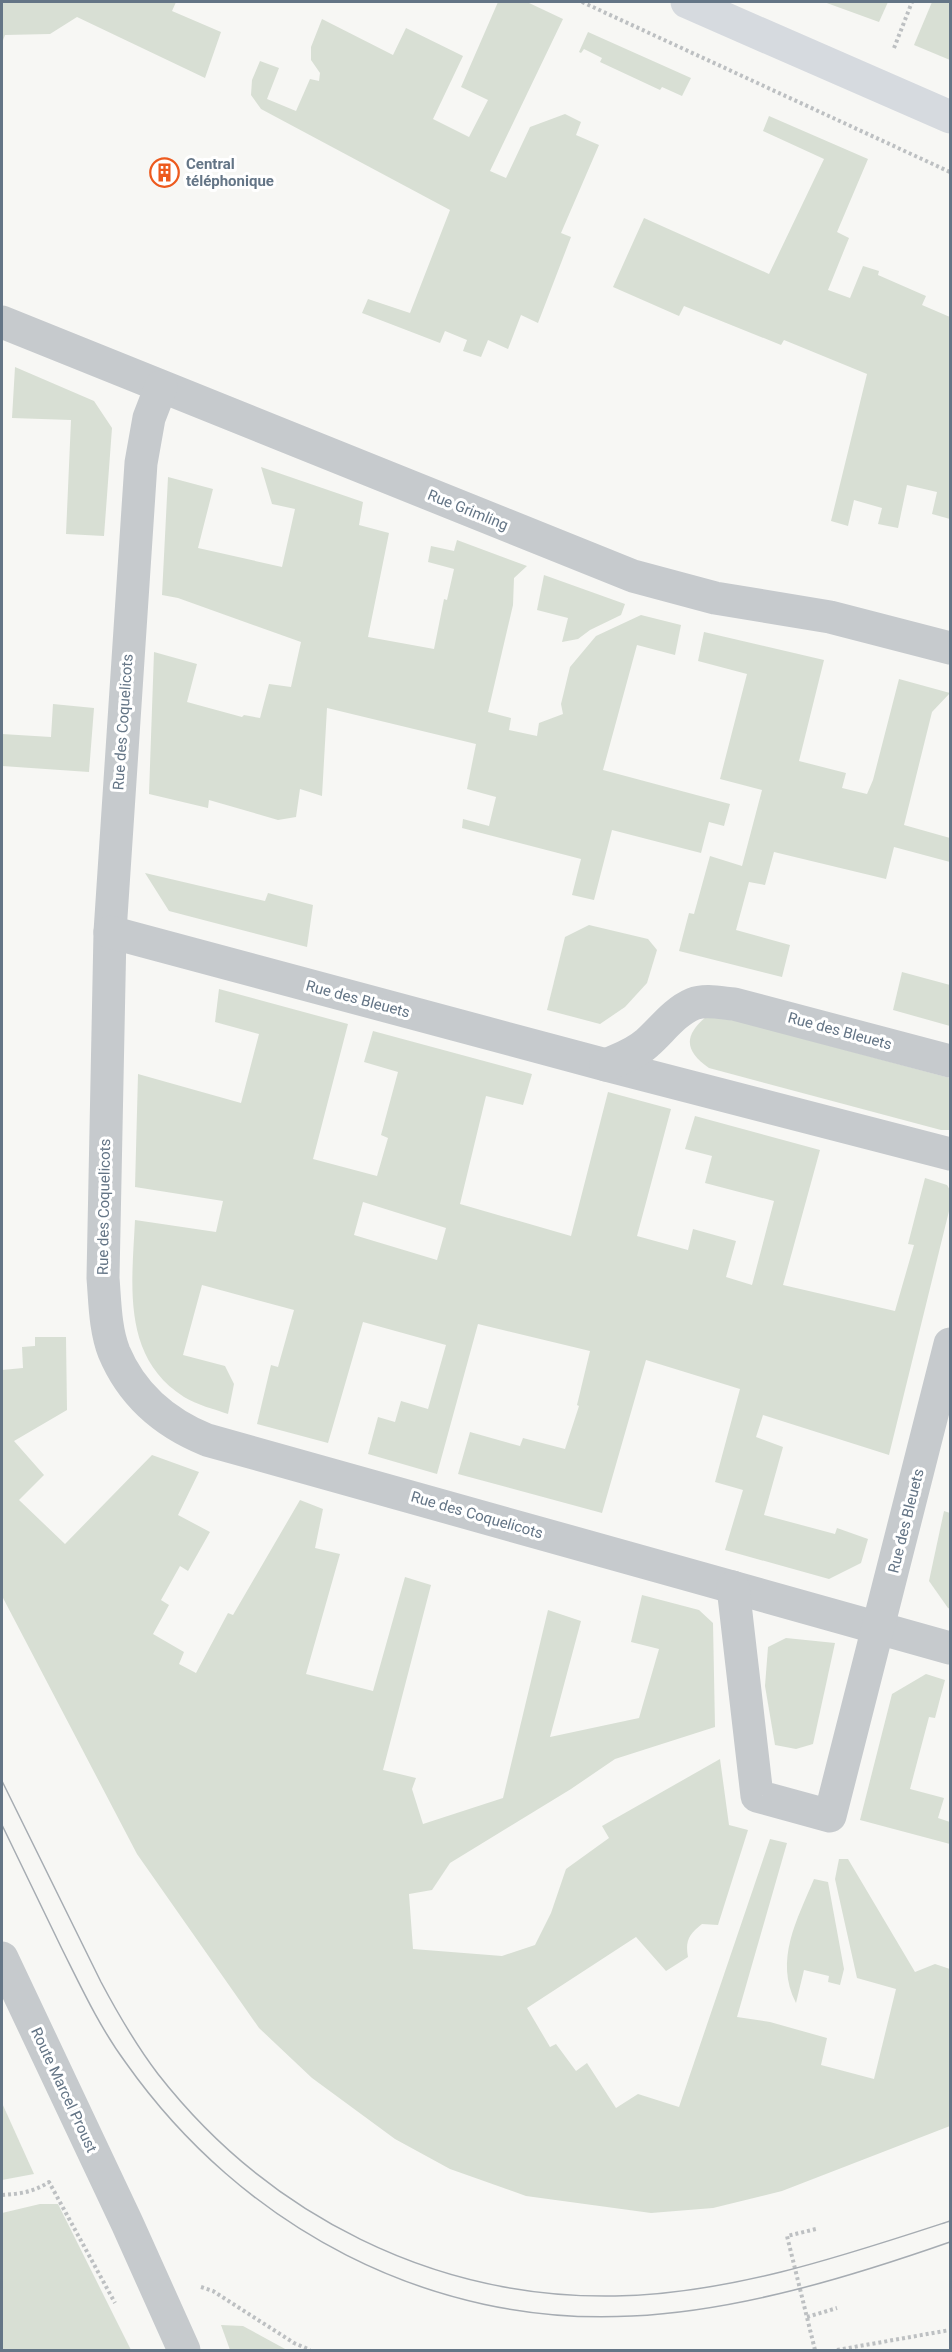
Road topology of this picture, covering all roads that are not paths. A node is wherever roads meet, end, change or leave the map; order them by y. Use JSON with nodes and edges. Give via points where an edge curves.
{"nodes":[{"id":1,"x":687,"y":2,"type":"edge"},
{"id":2,"x":951,"y":117,"type":"edge"},
{"id":3,"x":2,"y":322,"type":"edge"},
{"id":4,"x":161,"y":387,"type":"junction"},
{"id":5,"x":951,"y":648,"type":"edge"},
{"id":6,"x":110,"y":932,"type":"junction"},
{"id":7,"x":951,"y":1061,"type":"edge"},
{"id":8,"x":606,"y":1065,"type":"junction"},
{"id":9,"x":951,"y":1154,"type":"edge"},
{"id":10,"x":951,"y":1344,"type":"edge"},
{"id":11,"x":733,"y":1587,"type":"junction"},
{"id":12,"x":879,"y":1629,"type":"junction"},
{"id":13,"x":951,"y":1648,"type":"edge"},
{"id":14,"x":2,"y":1958,"type":"edge"},
{"id":15,"x":184,"y":2350,"type":"edge"}],
"edges":[{"from":1,"to":2,"type":"main road"},
{"from":3,"to":4,"type":"street","name":"Rue Grimling"},
{"from":4,"to":5,"type":"street","name":"Rue Grimling","via":[[633,576],[715,598],[830,617]]},
{"from":4,"to":6,"type":"street","name":"Rue des Coquelicots","via":[[149,418],[140,473]]},
{"from":6,"to":8,"type":"street","name":"Rue des Bleuets"},
{"from":6,"to":11,"type":"street","name":"Rue des Coquelicots","via":[[103,1278],[106,1319],[114,1351],[142,1397],[163,1417],[207,1440]]},
{"from":7,"to":8,"type":"street","name":"Rue des Bleuets","via":[[734,1004],[709,1002],[694,1004],[676,1015],[645,1045]]},
{"from":8,"to":9,"type":"street","name":"Rue des Bleuets"},
{"from":10,"to":12,"type":"street","name":"Rue des Bleuets"},
{"from":11,"to":12,"type":"street","name":"Rue des Coquelicots"},
{"from":11,"to":12,"type":"street","via":[[757,1796],[830,1816]]},
{"from":12,"to":13,"type":"street","name":"Rue des Coquelicots"},
{"from":14,"to":15,"type":"street","name":"Route Marcel Proust"}]}
